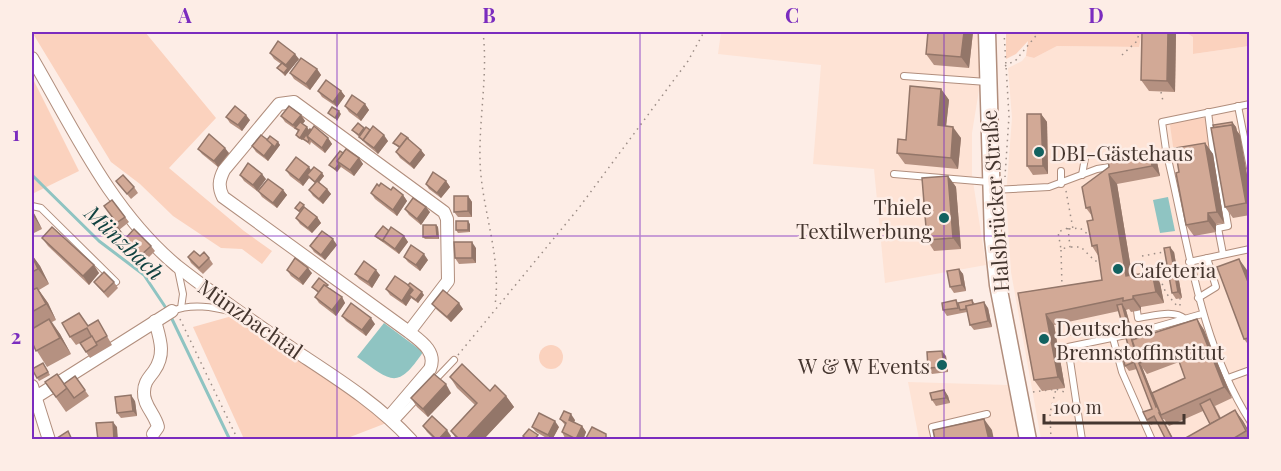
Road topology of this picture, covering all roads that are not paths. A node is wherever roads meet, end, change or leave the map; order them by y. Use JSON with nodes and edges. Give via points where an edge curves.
{"nodes":[{"id":1,"x":987,"y":32,"type":"edge"},
{"id":2,"x":32,"y":58,"type":"edge"},
{"id":3,"x":904,"y":76,"type":"dead end"},
{"id":4,"x":987,"y":82,"type":"junction"},
{"id":5,"x":1250,"y":104,"type":"edge"},
{"id":6,"x":1239,"y":106,"type":"junction"},
{"id":7,"x":1208,"y":112,"type":"junction"},
{"id":8,"x":1215,"y":152,"type":"junction"},
{"id":9,"x":1203,"y":154,"type":"edge"},
{"id":10,"x":1085,"y":158,"type":"dead end"},
{"id":11,"x":1168,"y":158,"type":"junction"},
{"id":12,"x":1180,"y":158,"type":"edge"},
{"id":13,"x":1134,"y":162,"type":"edge"},
{"id":14,"x":1123,"y":164,"type":"edge"},
{"id":15,"x":1250,"y":168,"type":"edge"},
{"id":16,"x":1061,"y":171,"type":"dead end"},
{"id":17,"x":894,"y":174,"type":"dead end"},
{"id":18,"x":1082,"y":176,"type":"junction"},
{"id":19,"x":1061,"y":184,"type":"junction"},
{"id":20,"x":995,"y":187,"type":"junction"},
{"id":21,"x":32,"y":206,"type":"edge"},
{"id":22,"x":1250,"y":249,"type":"edge"},
{"id":23,"x":1223,"y":254,"type":"junction"},
{"id":24,"x":1207,"y":258,"type":"junction"},
{"id":25,"x":1189,"y":262,"type":"junction"},
{"id":26,"x":175,"y":264,"type":"junction"},
{"id":27,"x":116,"y":282,"type":"edge"},
{"id":28,"x":1198,"y":298,"type":"junction"},
{"id":29,"x":1137,"y":311,"type":"dead end"},
{"id":30,"x":240,"y":313,"type":"junction"},
{"id":31,"x":168,"y":314,"type":"junction"},
{"id":32,"x":1202,"y":314,"type":"junction"},
{"id":33,"x":1185,"y":319,"type":"junction"},
{"id":34,"x":410,"y":332,"type":"junction"},
{"id":35,"x":1135,"y":333,"type":"dead end"},
{"id":36,"x":1126,"y":335,"type":"edge"},
{"id":37,"x":1113,"y":338,"type":"junction"},
{"id":38,"x":454,"y":360,"type":"road end"},
{"id":39,"x":1250,"y":370,"type":"edge"},
{"id":40,"x":1228,"y":378,"type":"junction"},
{"id":41,"x":34,"y":391,"type":"edge"},
{"id":42,"x":987,"y":414,"type":"dead end"},
{"id":43,"x":392,"y":420,"type":"junction"},
{"id":44,"x":1250,"y":422,"type":"edge"},
{"id":45,"x":153,"y":434,"type":"dead end"},
{"id":46,"x":49,"y":440,"type":"edge"},
{"id":47,"x":411,"y":440,"type":"edge"},
{"id":48,"x":935,"y":440,"type":"edge"},
{"id":49,"x":1028,"y":440,"type":"edge"},
{"id":50,"x":1082,"y":440,"type":"edge"},
{"id":51,"x":1152,"y":440,"type":"edge"}],
"edges":[{"from":1,"to":4,"type":"main road","name":"Halsbrücker Straße"},
{"from":2,"to":26,"type":"street","name":"Münzbachtal","via":[[117,203]]},
{"from":3,"to":4,"type":"lane"},
{"from":4,"to":20,"type":"main road","name":"Halsbrücker Straße"},
{"from":5,"to":6,"type":"lane"},
{"from":6,"to":7,"type":"lane"},
{"from":6,"to":15,"type":"lane"},
{"from":7,"to":8,"type":"lane"},
{"from":7,"to":11,"type":"lane","via":[[1162,122]]},
{"from":8,"to":9,"type":"lane"},
{"from":8,"to":23,"type":"lane","via":[[1228,226],[1218,228]]},
{"from":10,"to":18,"type":"lane"},
{"from":11,"to":12,"type":"lane"},
{"from":11,"to":13,"type":"lane"},
{"from":11,"to":25,"type":"lane"},
{"from":14,"to":18,"type":"lane"},
{"from":16,"to":19,"type":"lane"},
{"from":17,"to":20,"type":"lane"},
{"from":18,"to":19,"type":"lane"},
{"from":19,"to":20,"type":"lane"},
{"from":20,"to":49,"type":"main road","name":"Halsbrücker Straße","via":[[998,285]]},
{"from":21,"to":27,"type":"lane","via":[[41,208]]},
{"from":22,"to":23,"type":"lane"},
{"from":23,"to":24,"type":"lane"},
{"from":24,"to":25,"type":"lane"},
{"from":24,"to":28,"type":"lane","via":[[1216,287]]},
{"from":25,"to":28,"type":"lane"},
{"from":26,"to":30,"type":"street","name":"Münzbachtal"},
{"from":26,"to":31,"type":"lane","via":[[183,294]]},
{"from":28,"to":32,"type":"lane"},
{"from":29,"to":33,"type":"lane","via":[[1138,318],[1180,314]]},
{"from":30,"to":31,"type":"lane","via":[[201,306]]},
{"from":30,"to":43,"type":"street","name":"Münzbachtal"},
{"from":31,"to":41,"type":"street"},
{"from":31,"to":45,"type":"street","via":[[161,358],[146,381],[143,394],[157,422]]},
{"from":32,"to":33,"type":"lane"},
{"from":32,"to":40,"type":"lane"},
{"from":33,"to":35,"type":"lane"},
{"from":34,"to":34,"type":"street","via":[[223,197],[219,186],[224,170],[279,104],[294,102],[444,212],[448,281]]},
{"from":34,"to":43,"type":"street","via":[[429,351],[433,362]]},
{"from":36,"to":37,"type":"lane"},
{"from":37,"to":50,"type":"lane","via":[[1068,347]]},
{"from":37,"to":51,"type":"lane","via":[[1122,372]]},
{"from":38,"to":43,"type":"lane"},
{"from":39,"to":40,"type":"lane"},
{"from":40,"to":44,"type":"lane"},
{"from":41,"to":46,"type":"street"},
{"from":42,"to":48,"type":"lane","via":[[932,427]]},
{"from":43,"to":47,"type":"street","name":"Münzbachtal"}]}
